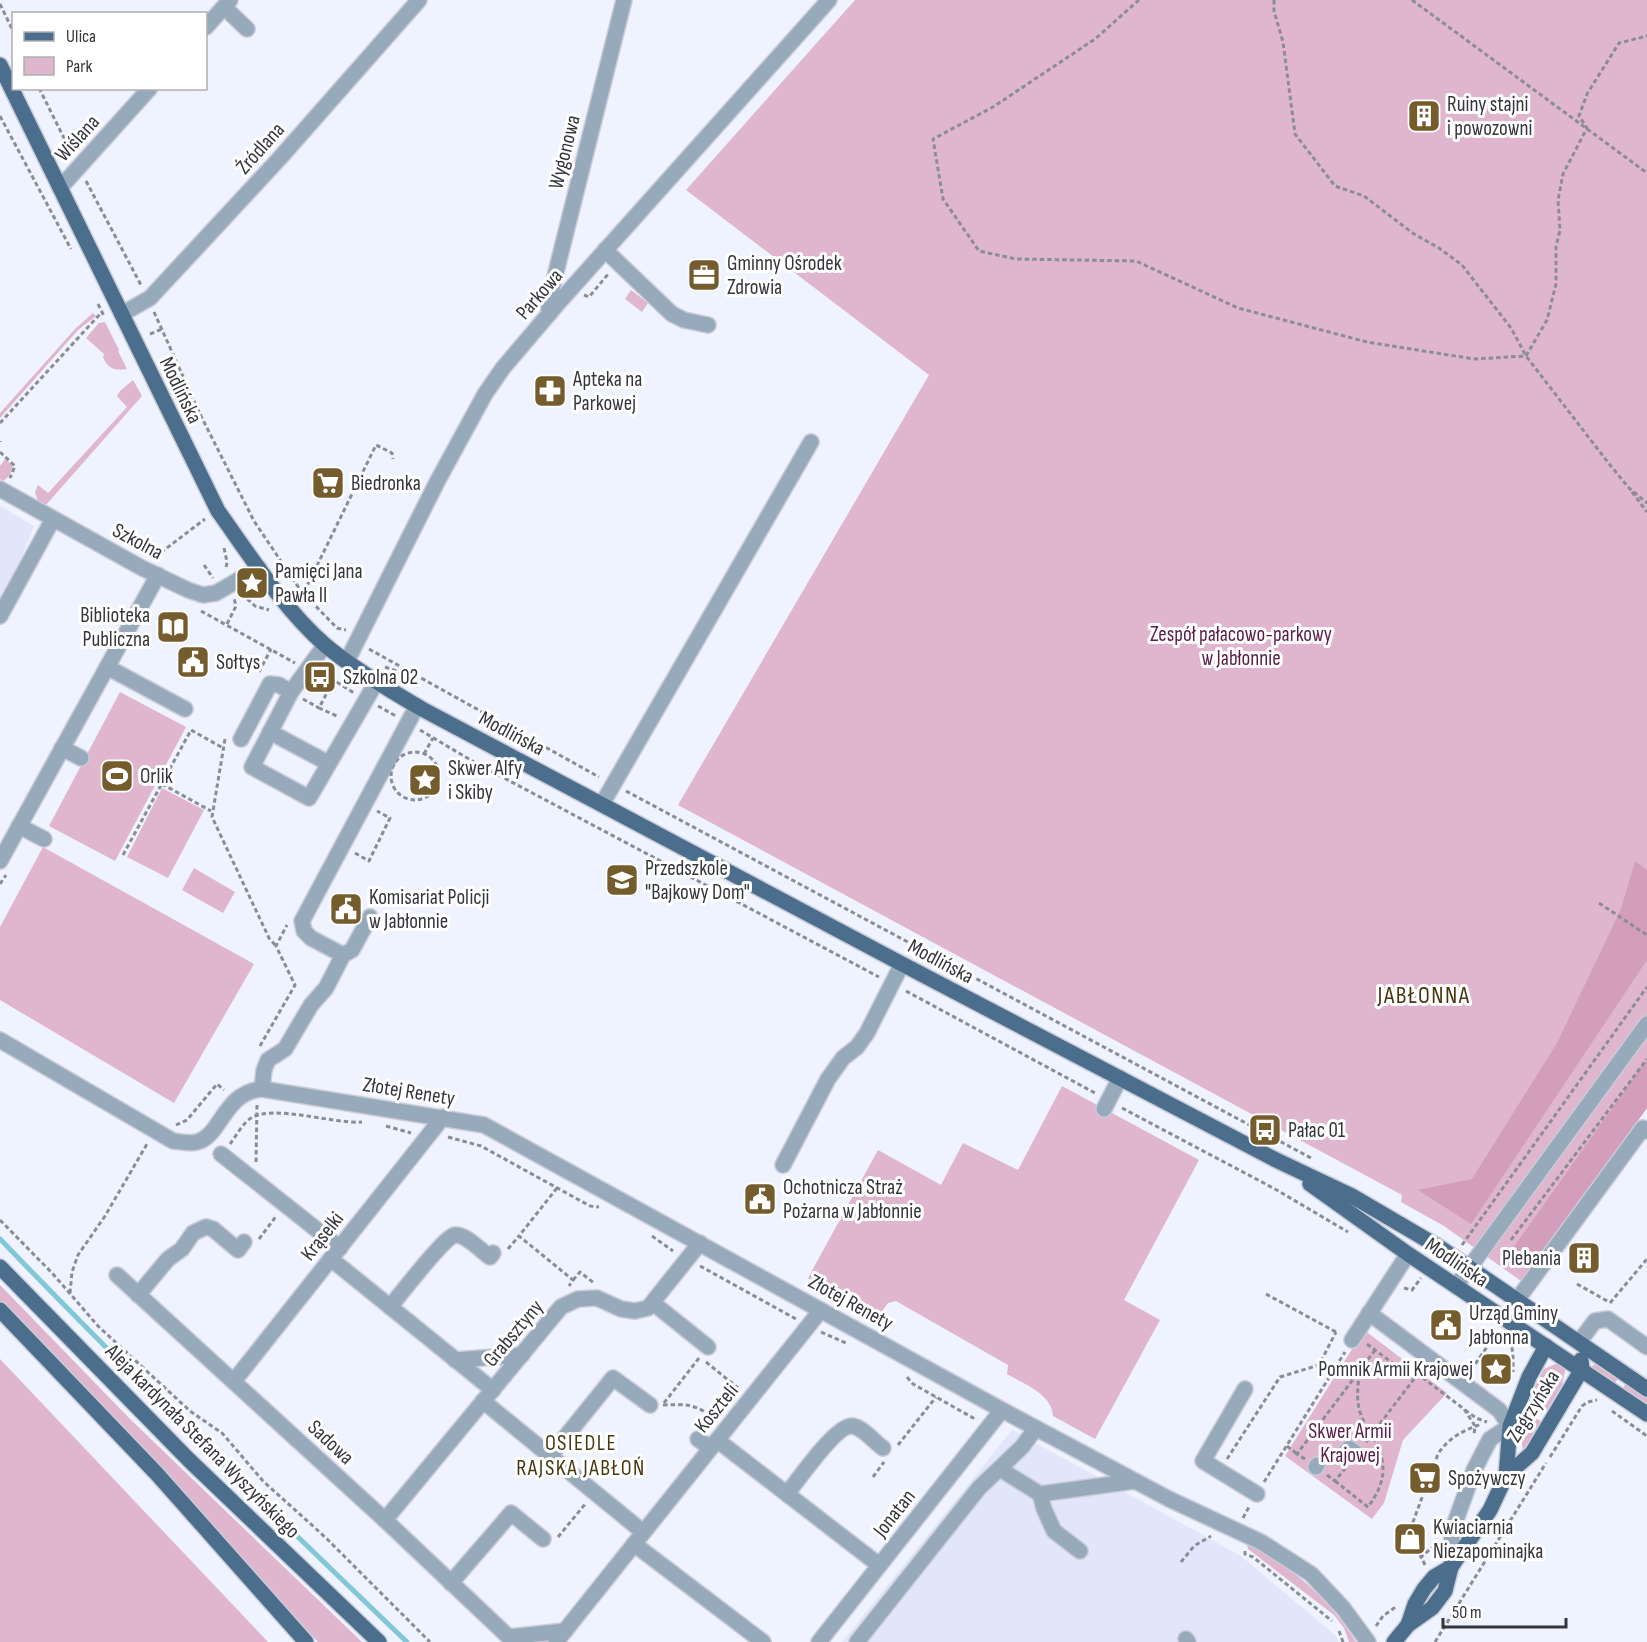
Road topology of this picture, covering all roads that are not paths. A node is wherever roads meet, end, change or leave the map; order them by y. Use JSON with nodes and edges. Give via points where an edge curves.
{"nodes":[{"id":1,"x":419,"y":0,"type":"edge"},
{"id":2,"x":624,"y":0,"type":"edge"},
{"id":3,"x":829,"y":0,"type":"edge"},
{"id":4,"x":227,"y":4,"type":"edge"},
{"id":5,"x":207,"y":26,"type":"edge"},
{"id":6,"x":247,"y":29,"type":"dead end"},
{"id":7,"x":0,"y":65,"type":"edge"},
{"id":8,"x":12,"y":90,"type":"edge"},
{"id":9,"x":12,"y":90,"type":"edge"},
{"id":10,"x":148,"y":90,"type":"edge"},
{"id":11,"x":60,"y":188,"type":"junction"},
{"id":12,"x":605,"y":250,"type":"junction"},
{"id":13,"x":122,"y":314,"type":"junction"},
{"id":14,"x":549,"y":315,"type":"junction"},
{"id":15,"x":708,"y":326,"type":"dead end"},
{"id":16,"x":811,"y":442,"type":"dead end"},
{"id":17,"x":1,"y":490,"type":"edge"},
{"id":18,"x":52,"y":519,"type":"junction"},
{"id":19,"x":259,"y":568,"type":"junction"},
{"id":20,"x":158,"y":575,"type":"junction"},
{"id":21,"x":0,"y":616,"type":"edge"},
{"id":22,"x":325,"y":645,"type":"junction"},
{"id":23,"x":347,"y":661,"type":"junction"},
{"id":24,"x":107,"y":667,"type":"junction"},
{"id":25,"x":377,"y":681,"type":"junction"},
{"id":26,"x":291,"y":692,"type":"junction"},
{"id":27,"x":417,"y":706,"type":"junction"},
{"id":28,"x":185,"y":710,"type":"dead end"},
{"id":29,"x":270,"y":732,"type":"junction"},
{"id":30,"x":235,"y":734,"type":"road end"},
{"id":31,"x":62,"y":748,"type":"junction"},
{"id":32,"x":81,"y":758,"type":"dead end"},
{"id":33,"x":328,"y":763,"type":"junction"},
{"id":34,"x":602,"y":804,"type":"junction"},
{"id":35,"x":19,"y":826,"type":"junction"},
{"id":36,"x":44,"y":839,"type":"dead end"},
{"id":37,"x":0,"y":861,"type":"edge"},
{"id":38,"x":370,"y":917,"type":"dead end"},
{"id":39,"x":343,"y":955,"type":"junction"},
{"id":40,"x":902,"y":964,"type":"junction"},
{"id":41,"x":1647,"y":1024,"type":"edge"},
{"id":42,"x":0,"y":1040,"type":"edge"},
{"id":43,"x":1120,"y":1078,"type":"junction"},
{"id":44,"x":266,"y":1090,"type":"junction"},
{"id":45,"x":1104,"y":1109,"type":"dead end"},
{"id":46,"x":443,"y":1117,"type":"junction"},
{"id":47,"x":1647,"y":1131,"type":"edge"},
{"id":48,"x":221,"y":1155,"type":"road end"},
{"id":49,"x":1276,"y":1160,"type":"junction"},
{"id":50,"x":783,"y":1165,"type":"dead end"},
{"id":51,"x":244,"y":1242,"type":"road end"},
{"id":52,"x":700,"y":1243,"type":"junction"},
{"id":53,"x":335,"y":1253,"type":"junction"},
{"id":54,"x":493,"y":1253,"type":"dead end"},
{"id":55,"x":1405,"y":1259,"type":"junction"},
{"id":56,"x":0,"y":1267,"type":"edge"},
{"id":57,"x":1469,"y":1268,"type":"junction"},
{"id":58,"x":117,"y":1275,"type":"dead end"},
{"id":59,"x":1456,"y":1286,"type":"junction"},
{"id":60,"x":138,"y":1295,"type":"junction"},
{"id":61,"x":1517,"y":1300,"type":"junction"},
{"id":62,"x":653,"y":1303,"type":"junction"},
{"id":63,"x":390,"y":1307,"type":"junction"},
{"id":64,"x":0,"y":1310,"type":"edge"},
{"id":65,"x":821,"y":1310,"type":"junction"},
{"id":66,"x":1369,"y":1313,"type":"junction"},
{"id":67,"x":1352,"y":1340,"type":"road end"},
{"id":68,"x":1579,"y":1342,"type":"junction"},
{"id":69,"x":1546,"y":1346,"type":"junction"},
{"id":70,"x":1647,"y":1347,"type":"edge"},
{"id":71,"x":704,"y":1352,"type":"road end"},
{"id":72,"x":522,"y":1355,"type":"junction"},
{"id":73,"x":455,"y":1360,"type":"junction"},
{"id":74,"x":1582,"y":1368,"type":"junction"},
{"id":75,"x":234,"y":1381,"type":"junction"},
{"id":76,"x":1245,"y":1389,"type":"dead end"},
{"id":77,"x":1647,"y":1389,"type":"edge"},
{"id":78,"x":488,"y":1395,"type":"junction"},
{"id":79,"x":656,"y":1405,"type":"road end"},
{"id":80,"x":1002,"y":1410,"type":"junction"},
{"id":81,"x":1647,"y":1414,"type":"edge"},
{"id":82,"x":1510,"y":1426,"type":"junction"},
{"id":83,"x":1036,"y":1428,"type":"junction"},
{"id":84,"x":708,"y":1442,"type":"junction"},
{"id":85,"x":887,"y":1454,"type":"road end"},
{"id":86,"x":550,"y":1456,"type":"junction"},
{"id":87,"x":1000,"y":1469,"type":"junction"},
{"id":88,"x":1506,"y":1476,"type":"junction"},
{"id":89,"x":1135,"y":1481,"type":"junction"},
{"id":90,"x":787,"y":1494,"type":"junction"},
{"id":91,"x":1040,"y":1494,"type":"junction"},
{"id":92,"x":1257,"y":1494,"type":"road end"},
{"id":93,"x":385,"y":1520,"type":"junction"},
{"id":94,"x":639,"y":1538,"type":"junction"},
{"id":95,"x":548,"y":1541,"type":"road end"},
{"id":96,"x":1080,"y":1551,"type":"dead end"},
{"id":97,"x":879,"y":1565,"type":"junction"},
{"id":98,"x":1451,"y":1567,"type":"junction"},
{"id":99,"x":452,"y":1583,"type":"junction"},
{"id":100,"x":560,"y":1636,"type":"edge"},
{"id":101,"x":511,"y":1640,"type":"edge"},
{"id":102,"x":1367,"y":1640,"type":"edge"},
{"id":103,"x":306,"y":1642,"type":"edge"},
{"id":104,"x":379,"y":1642,"type":"edge"},
{"id":105,"x":763,"y":1642,"type":"edge"},
{"id":106,"x":819,"y":1642,"type":"edge"},
{"id":107,"x":857,"y":1642,"type":"edge"},
{"id":108,"x":1394,"y":1642,"type":"edge"}],
"edges":[{"from":1,"to":13,"type":"street","name":"Źródlana","via":[[279,159],[148,299]]},
{"from":2,"to":14,"type":"street","name":"Wygonowa","via":[[549,301]]},
{"from":3,"to":12,"type":"street","name":"Parkowa"},
{"from":4,"to":5,"type":"street"},
{"from":4,"to":6,"type":"street"},
{"from":7,"to":8,"type":"main road","name":"Modlińska"},
{"from":9,"to":11,"type":"main road","name":"Modlińska"},
{"from":10,"to":11,"type":"street","name":"Wiślana"},
{"from":11,"to":13,"type":"main road","name":"Modlińska"},
{"from":12,"to":14,"type":"street","name":"Parkowa"},
{"from":12,"to":15,"type":"street","via":[[672,314]]},
{"from":13,"to":19,"type":"main road","name":"Modlińska","via":[[218,511]]},
{"from":14,"to":23,"type":"street","name":"Parkowa","via":[[485,394]]},
{"from":16,"to":34,"type":"street"},
{"from":17,"to":18,"type":"street","name":"Szkolna"},
{"from":18,"to":20,"type":"street","name":"Szkolna"},
{"from":18,"to":21,"type":"street"},
{"from":19,"to":20,"type":"street","name":"Szkolna","via":[[216,593],[203,595]]},
{"from":19,"to":22,"type":"main road","name":"Modlińska"},
{"from":20,"to":24,"type":"street"},
{"from":22,"to":23,"type":"main road","name":"Modlińska"},
{"from":22,"to":26,"type":"street"},
{"from":23,"to":25,"type":"main road","name":"Modlińska"},
{"from":24,"to":28,"type":"street"},
{"from":24,"to":31,"type":"street"},
{"from":25,"to":27,"type":"main road","name":"Modlińska"},
{"from":25,"to":33,"type":"street"},
{"from":26,"to":29,"type":"street"},
{"from":26,"to":30,"type":"street","via":[[270,684]]},
{"from":27,"to":34,"type":"main road","name":"Modlińska"},
{"from":27,"to":39,"type":"street","via":[[302,921],[311,938]]},
{"from":29,"to":33,"type":"street"},
{"from":29,"to":33,"type":"street","via":[[252,767],[309,798]]},
{"from":31,"to":32,"type":"street"},
{"from":31,"to":35,"type":"street"},
{"from":34,"to":40,"type":"main road","name":"Modlińska"},
{"from":35,"to":36,"type":"street"},
{"from":35,"to":37,"type":"street"},
{"from":38,"to":39,"type":"street","via":[[352,950]]},
{"from":39,"to":44,"type":"street","via":[[285,1049],[268,1060],[264,1070]]},
{"from":40,"to":43,"type":"main road","name":"Modlińska"},
{"from":40,"to":50,"type":"street","via":[[867,1033],[828,1078]]},
{"from":41,"to":57,"type":"street"},
{"from":42,"to":44,"type":"street","via":[[173,1141],[199,1142],[237,1098],[252,1090]]},
{"from":43,"to":45,"type":"street"},
{"from":43,"to":49,"type":"main road","name":"Modlińska"},
{"from":44,"to":46,"type":"street","name":"Złotej Renety"},
{"from":46,"to":52,"type":"street","name":"Złotej Renety","via":[[484,1125]]},
{"from":46,"to":53,"type":"street","name":"Krąselki"},
{"from":47,"to":61,"type":"street","via":[[1643,1128]]},
{"from":48,"to":53,"type":"street","via":[[285,1204]]},
{"from":49,"to":55,"type":"main road","name":"Modlińska"},
{"from":49,"to":57,"type":"main road","name":"Modlińska","via":[[1352,1196]]},
{"from":51,"to":60,"type":"street","via":[[238,1250],[213,1229],[199,1229]]},
{"from":52,"to":62,"type":"street"},
{"from":52,"to":65,"type":"street","name":"Złotej Renety"},
{"from":53,"to":63,"type":"street"},
{"from":53,"to":75,"type":"street","name":"Krąselki"},
{"from":54,"to":63,"type":"street","via":[[490,1257],[464,1237],[451,1236]]},
{"from":55,"to":59,"type":"main road","name":"Modlińska"},
{"from":55,"to":66,"type":"street"},
{"from":56,"to":104,"type":"main road","name":"Aleja kardynała Stefana Wyszyńskiego","via":[[189,1460]]},
{"from":57,"to":59,"type":"street"},
{"from":57,"to":61,"type":"main road","name":"Modlińska"},
{"from":58,"to":60,"type":"street","name":"Sadowa"},
{"from":59,"to":69,"type":"main road","name":"Modlińska"},
{"from":60,"to":75,"type":"street","name":"Sadowa"},
{"from":61,"to":68,"type":"main road","name":"Modlińska"},
{"from":62,"to":71,"type":"street"},
{"from":62,"to":72,"type":"street","name":"Grabsztyny","via":[[635,1311],[597,1298],[578,1299],[561,1307]]},
{"from":63,"to":73,"type":"street"},
{"from":64,"to":103,"type":"main road","via":[[150,1466]]},
{"from":65,"to":80,"type":"street","name":"Złotej Renety"},
{"from":65,"to":84,"type":"street","name":"Koszteli"},
{"from":66,"to":67,"type":"street"},
{"from":66,"to":82,"type":"street","via":[[1499,1410]]},
{"from":68,"to":69,"type":"main road","name":"Zegrzyńska"},
{"from":68,"to":70,"type":"street","via":[[1595,1321],[1608,1319]]},
{"from":68,"to":74,"type":"main road","name":"Zegrzyńska"},
{"from":68,"to":77,"type":"main road","name":"Modlińska"},
{"from":69,"to":74,"type":"main road","name":"Modlińska"},
{"from":69,"to":82,"type":"main road","name":"Zegrzyńska"},
{"from":72,"to":73,"type":"street"},
{"from":72,"to":78,"type":"street","name":"Grabsztyny"},
{"from":73,"to":78,"type":"street"},
{"from":74,"to":81,"type":"main road","name":"Modlińska"},
{"from":74,"to":88,"type":"main road","name":"Zegrzyńska","via":[[1532,1453]]},
{"from":75,"to":93,"type":"street","name":"Sadowa"},
{"from":76,"to":92,"type":"street","via":[[1203,1461]]},
{"from":78,"to":86,"type":"street"},
{"from":78,"to":93,"type":"street","name":"Grabsztyny"},
{"from":79,"to":86,"type":"street","via":[[613,1378]]},
{"from":80,"to":83,"type":"street","name":"Złotej Renety"},
{"from":80,"to":97,"type":"street","name":"Jonatan"},
{"from":82,"to":88,"type":"main road","name":"Zegrzyńska"},
{"from":82,"to":98,"type":"street","via":[[1490,1439],[1474,1470],[1452,1531]]},
{"from":83,"to":87,"type":"street"},
{"from":83,"to":89,"type":"street","name":"Złotej Renety"},
{"from":84,"to":90,"type":"street"},
{"from":84,"to":94,"type":"street","name":"Koszteli"},
{"from":85,"to":90,"type":"street","via":[[858,1428],[843,1428]]},
{"from":86,"to":94,"type":"street","via":[[595,1492]]},
{"from":87,"to":91,"type":"street"},
{"from":87,"to":107,"type":"street","via":[[979,1488]]},
{"from":88,"to":98,"type":"main road","name":"Zegrzyńska","via":[[1490,1510]]},
{"from":89,"to":91,"type":"street"},
{"from":89,"to":102,"type":"street","name":"Złotej Renety","via":[[1261,1542],[1311,1574]]},
{"from":90,"to":97,"type":"street"},
{"from":91,"to":96,"type":"street","via":[[1054,1531]]},
{"from":93,"to":99,"type":"street","name":"Sadowa"},
{"from":94,"to":100,"type":"street","name":"Koszteli"},
{"from":94,"to":105,"type":"street"},
{"from":95,"to":99,"type":"street","via":[[511,1513]]},
{"from":97,"to":106,"type":"street","name":"Jonatan"},
{"from":98,"to":108,"type":"main road","name":"Zegrzyńska","via":[[1445,1591]]},
{"from":99,"to":101,"type":"street","name":"Sadowa"},
{"from":100,"to":101,"type":"street"}]}
